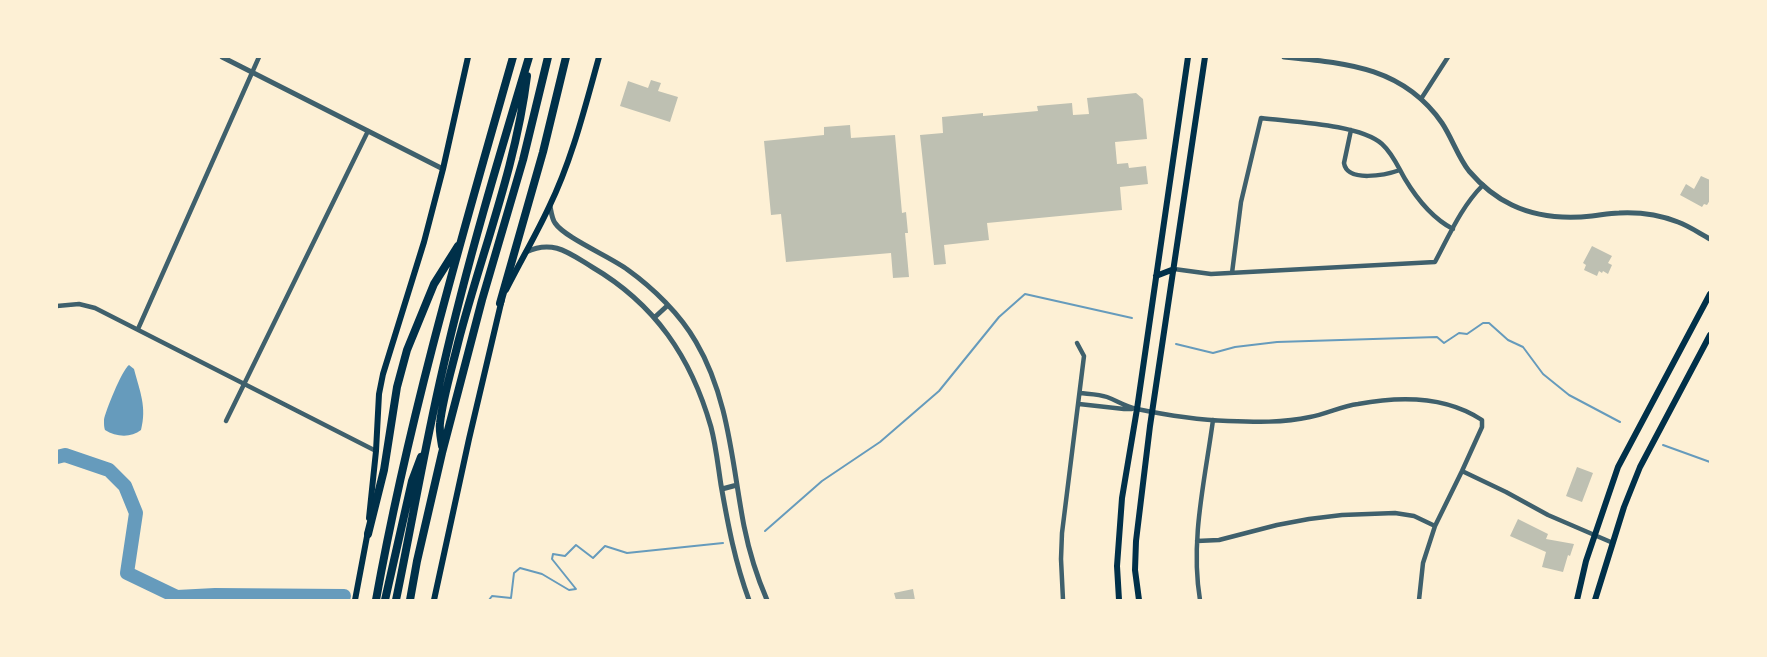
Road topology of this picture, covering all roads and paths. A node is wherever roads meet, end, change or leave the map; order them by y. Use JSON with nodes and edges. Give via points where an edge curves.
{"nodes":[{"id":1,"x":222,"y":57,"type":"edge"},
{"id":2,"x":259,"y":57,"type":"edge"},
{"id":3,"x":468,"y":57,"type":"edge"},
{"id":4,"x":513,"y":57,"type":"edge"},
{"id":5,"x":529,"y":57,"type":"edge"},
{"id":6,"x":548,"y":57,"type":"edge"},
{"id":7,"x":566,"y":57,"type":"edge"},
{"id":8,"x":599,"y":57,"type":"edge"},
{"id":9,"x":1188,"y":57,"type":"edge"},
{"id":10,"x":1204,"y":57,"type":"edge"},
{"id":11,"x":1284,"y":57,"type":"edge"},
{"id":12,"x":1449,"y":57,"type":"edge"},
{"id":13,"x":251,"y":72,"type":"junction"},
{"id":14,"x":1421,"y":99,"type":"junction"},
{"id":15,"x":1351,"y":130,"type":"junction"},
{"id":16,"x":368,"y":131,"type":"junction"},
{"id":17,"x":443,"y":169,"type":"junction"},
{"id":18,"x":1400,"y":170,"type":"junction"},
{"id":19,"x":1483,"y":185,"type":"junction"},
{"id":20,"x":550,"y":206,"type":"junction"},
{"id":21,"x":1452,"y":229,"type":"junction"},
{"id":22,"x":462,"y":239,"type":"junction"},
{"id":23,"x":1710,"y":239,"type":"edge"},
{"id":24,"x":524,"y":252,"type":"junction"},
{"id":25,"x":1174,"y":268,"type":"junction"},
{"id":26,"x":1232,"y":273,"type":"junction"},
{"id":27,"x":1156,"y":276,"type":"junction"},
{"id":28,"x":1710,"y":294,"type":"edge"},
{"id":29,"x":500,"y":303,"type":"junction"},
{"id":30,"x":57,"y":306,"type":"edge"},
{"id":31,"x":667,"y":306,"type":"junction"},
{"id":32,"x":655,"y":317,"type":"junction"},
{"id":33,"x":138,"y":329,"type":"junction"},
{"id":34,"x":1710,"y":335,"type":"edge"},
{"id":35,"x":1077,"y":344,"type":"dead end"},
{"id":36,"x":244,"y":385,"type":"junction"},
{"id":37,"x":1080,"y":393,"type":"junction"},
{"id":38,"x":1079,"y":404,"type":"junction"},
{"id":39,"x":1137,"y":409,"type":"junction"},
{"id":40,"x":1152,"y":411,"type":"junction"},
{"id":41,"x":1213,"y":420,"type":"junction"},
{"id":42,"x":226,"y":421,"type":"dead end"},
{"id":43,"x":429,"y":433,"type":"junction"},
{"id":44,"x":376,"y":451,"type":"junction"},
{"id":45,"x":442,"y":453,"type":"junction"},
{"id":46,"x":1462,"y":471,"type":"junction"},
{"id":47,"x":737,"y":485,"type":"junction"},
{"id":48,"x":722,"y":489,"type":"junction"},
{"id":49,"x":1435,"y":526,"type":"junction"},
{"id":50,"x":368,"y":534,"type":"junction"},
{"id":51,"x":1594,"y":535,"type":"junction"},
{"id":52,"x":1197,"y":541,"type":"junction"},
{"id":53,"x":1612,"y":543,"type":"junction"},
{"id":54,"x":355,"y":600,"type":"edge"},
{"id":55,"x":376,"y":600,"type":"edge"},
{"id":56,"x":386,"y":600,"type":"edge"},
{"id":57,"x":396,"y":600,"type":"edge"},
{"id":58,"x":410,"y":600,"type":"edge"},
{"id":59,"x":434,"y":600,"type":"edge"},
{"id":60,"x":749,"y":600,"type":"edge"},
{"id":61,"x":767,"y":600,"type":"edge"},
{"id":62,"x":1063,"y":600,"type":"edge"},
{"id":63,"x":1119,"y":600,"type":"edge"},
{"id":64,"x":1139,"y":600,"type":"edge"},
{"id":65,"x":1200,"y":600,"type":"edge"},
{"id":66,"x":1419,"y":600,"type":"edge"},
{"id":67,"x":1577,"y":600,"type":"edge"},
{"id":68,"x":1595,"y":600,"type":"edge"}],
"edges":[{"from":1,"to":13,"type":"street"},
{"from":2,"to":13,"type":"street"},
{"from":3,"to":17,"type":"main road"},
{"from":4,"to":22,"type":"highway"},
{"from":5,"to":43,"type":"highway","via":[[458,307]]},
{"from":5,"to":45,"type":"highway","via":[[521,115],[491,233],[467,307],[440,425]]},
{"from":6,"to":45,"type":"highway"},
{"from":7,"to":29,"type":"highway"},
{"from":8,"to":20,"type":"main road"},
{"from":9,"to":27,"type":"main road"},
{"from":10,"to":25,"type":"main road"},
{"from":11,"to":14,"type":"street","via":[[1369,70],[1394,80]]},
{"from":12,"to":14,"type":"street"},
{"from":13,"to":16,"type":"street"},
{"from":13,"to":33,"type":"street"},
{"from":14,"to":19,"type":"street","via":[[1443,125],[1468,170]]},
{"from":15,"to":18,"type":"street","via":[[1371,136],[1383,145]]},
{"from":15,"to":18,"type":"street","via":[[1344,163],[1349,173]]},
{"from":15,"to":26,"type":"street","via":[[1261,118],[1240,202]]},
{"from":16,"to":17,"type":"street"},
{"from":16,"to":36,"type":"street"},
{"from":17,"to":44,"type":"main road","via":[[383,374]]},
{"from":18,"to":21,"type":"street","via":[[1426,208]]},
{"from":19,"to":21,"type":"street"},
{"from":19,"to":23,"type":"street","via":[[1512,205],[1534,213],[1561,218],[1620,213],[1653,215],[1678,222]]},
{"from":20,"to":24,"type":"main road"},
{"from":20,"to":31,"type":"street","via":[[554,222],[564,232],[627,269]]},
{"from":21,"to":26,"type":"street","via":[[1435,262]]},
{"from":22,"to":50,"type":"highway","via":[[434,284],[407,350]]},
{"from":22,"to":55,"type":"highway","via":[[417,410]]},
{"from":24,"to":29,"type":"main road"},
{"from":24,"to":32,"type":"street","via":[[537,246],[561,249],[620,285]]},
{"from":25,"to":26,"type":"street","via":[[1203,274]]},
{"from":25,"to":27,"type":"main road"},
{"from":25,"to":40,"type":"main road"},
{"from":27,"to":39,"type":"main road"},
{"from":28,"to":51,"type":"main road","via":[[1618,467]]},
{"from":29,"to":59,"type":"main road"},
{"from":30,"to":33,"type":"street","via":[[87,305]]},
{"from":31,"to":32,"type":"street"},
{"from":31,"to":47,"type":"street","via":[[696,342],[718,389]]},
{"from":32,"to":48,"type":"street","via":[[693,377],[711,429]]},
{"from":33,"to":36,"type":"street"},
{"from":34,"to":53,"type":"main road","via":[[1640,467]]},
{"from":35,"to":37,"type":"street","via":[[1084,356]]},
{"from":36,"to":42,"type":"street"},
{"from":36,"to":44,"type":"street"},
{"from":37,"to":38,"type":"street"},
{"from":37,"to":39,"type":"street","via":[[1106,396]]},
{"from":38,"to":39,"type":"street"},
{"from":38,"to":62,"type":"street","via":[[1062,533]]},
{"from":39,"to":40,"type":"street"},
{"from":39,"to":63,"type":"main road","via":[[1119,529]]},
{"from":40,"to":41,"type":"street"},
{"from":40,"to":64,"type":"main road","via":[[1136,541]]},
{"from":41,"to":46,"type":"street","via":[[1278,422],[1357,404],[1404,399],[1448,404],[1482,420]]},
{"from":41,"to":52,"type":"street"},
{"from":43,"to":56,"type":"highway","via":[[412,481]]},
{"from":43,"to":57,"type":"highway"},
{"from":44,"to":50,"type":"main road"},
{"from":45,"to":58,"type":"highway"},
{"from":46,"to":49,"type":"street"},
{"from":46,"to":51,"type":"street"},
{"from":47,"to":48,"type":"street"},
{"from":47,"to":61,"type":"street","via":[[745,530]]},
{"from":48,"to":60,"type":"street","via":[[733,550]]},
{"from":49,"to":52,"type":"street","via":[[1395,513],[1362,514],[1309,519],[1219,540]]},
{"from":49,"to":66,"type":"street","via":[[1423,563]]},
{"from":50,"to":54,"type":"main road"},
{"from":51,"to":53,"type":"street"},
{"from":51,"to":67,"type":"main road"},
{"from":52,"to":65,"type":"street"},
{"from":53,"to":68,"type":"main road"}]}
